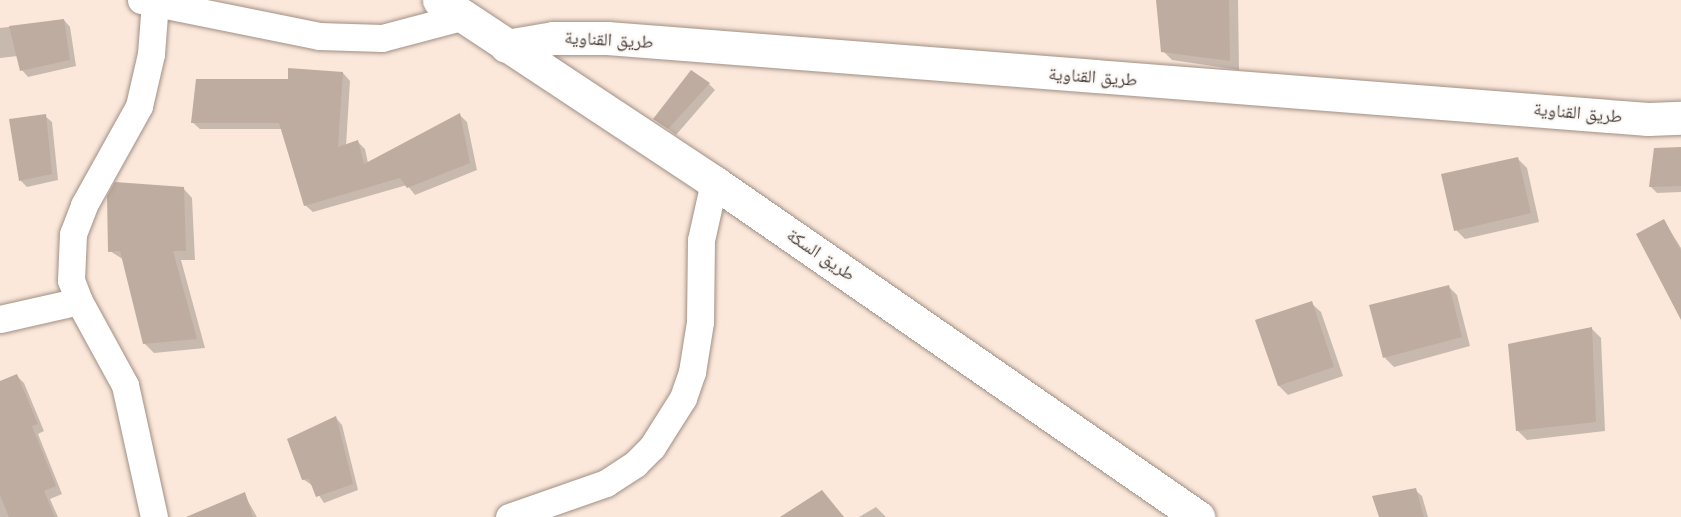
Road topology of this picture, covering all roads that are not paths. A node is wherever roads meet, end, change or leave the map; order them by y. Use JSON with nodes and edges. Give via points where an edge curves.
{"nodes":[{"id":1,"x":148,"y":1,"type":"edge"},
{"id":2,"x":452,"y":8,"type":"edge"},
{"id":3,"x":506,"y":46,"type":"junction"},
{"id":4,"x":1681,"y":118,"type":"edge"},
{"id":5,"x":714,"y":182,"type":"junction"},
{"id":6,"x":79,"y":301,"type":"junction"},
{"id":7,"x":0,"y":319,"type":"edge"},
{"id":8,"x":154,"y":517,"type":"edge"},
{"id":9,"x":509,"y":517,"type":"edge"},
{"id":10,"x":1198,"y":517,"type":"edge"}],
"edges":[{"from":1,"to":2,"type":"street","via":[[320,36],[382,38]]},
{"from":1,"to":6,"type":"street","via":[[151,54],[139,106],[84,205],[73,234],[71,280]]},
{"from":2,"to":3,"type":"street","name":"طريق السكة"},
{"from":3,"to":4,"type":"street","name":"طريق القناوية","via":[[553,38],[607,38],[1648,119]]},
{"from":3,"to":5,"type":"street","name":"طريق السكة"},
{"from":5,"to":9,"type":"street","via":[[701,240],[700,322],[692,372],[676,408],[652,447],[616,476]]},
{"from":5,"to":10,"type":"street","name":"طريق السكة"},
{"from":6,"to":7,"type":"street"},
{"from":6,"to":8,"type":"street","via":[[125,385]]}]}
